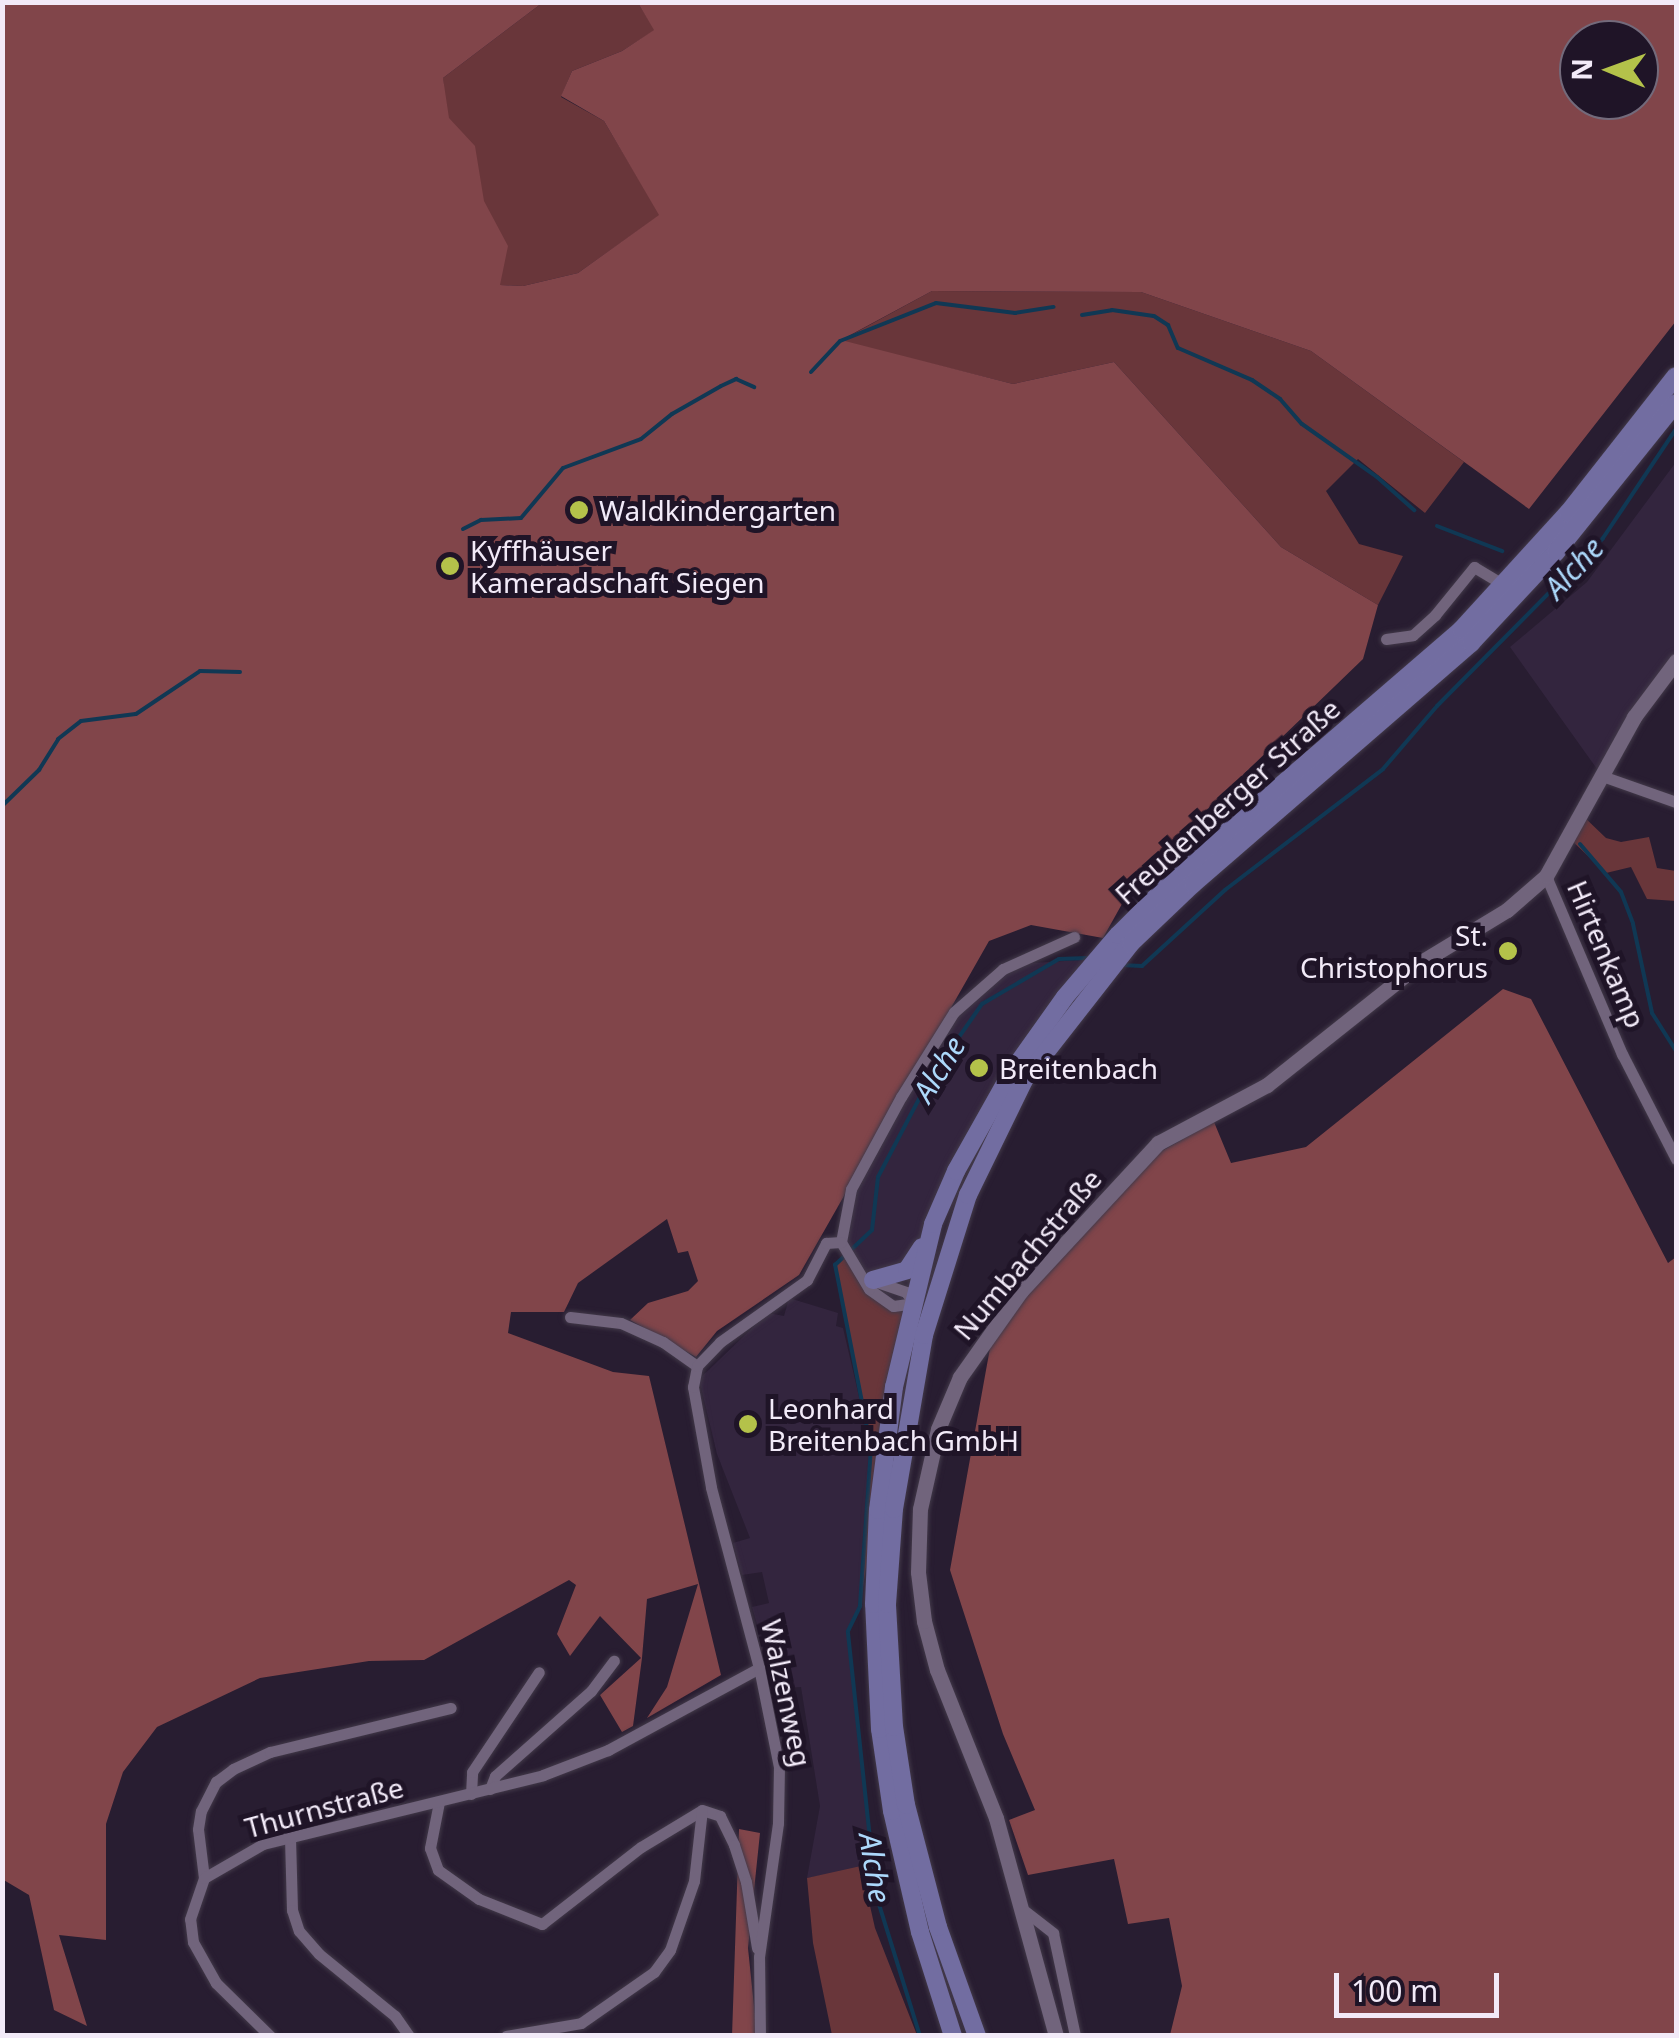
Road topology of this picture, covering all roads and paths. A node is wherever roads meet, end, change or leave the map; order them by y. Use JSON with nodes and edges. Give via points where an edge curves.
{"nodes":[{"id":1,"x":1676,"y":376,"type":"edge"},
{"id":2,"x":1676,"y":403,"type":"edge"},
{"id":3,"x":1504,"y":585,"type":"junction"},
{"id":4,"x":1386,"y":639,"type":"dead end"},
{"id":5,"x":1676,"y":661,"type":"edge"},
{"id":6,"x":1602,"y":776,"type":"junction"},
{"id":7,"x":1676,"y":802,"type":"edge"},
{"id":8,"x":1546,"y":876,"type":"junction"},
{"id":9,"x":1074,"y":937,"type":"dead end"},
{"id":10,"x":1105,"y":962,"type":"junction"},
{"id":11,"x":1676,"y":1159,"type":"edge"},
{"id":12,"x":934,"y":1224,"type":"junction"},
{"id":13,"x":841,"y":1242,"type":"junction"},
{"id":14,"x":869,"y":1280,"type":"junction"},
{"id":15,"x":913,"y":1302,"type":"junction"},
{"id":16,"x":932,"y":1307,"type":"junction"},
{"id":17,"x":570,"y":1316,"type":"dead end"},
{"id":18,"x":697,"y":1366,"type":"junction"},
{"id":19,"x":614,"y":1661,"type":"dead end"},
{"id":20,"x":759,"y":1668,"type":"junction"},
{"id":21,"x":539,"y":1672,"type":"dead end"},
{"id":22,"x":452,"y":1708,"type":"dead end"},
{"id":23,"x":490,"y":1789,"type":"junction"},
{"id":24,"x":471,"y":1794,"type":"junction"},
{"id":25,"x":440,"y":1802,"type":"junction"},
{"id":26,"x":702,"y":1810,"type":"junction"},
{"id":27,"x":290,"y":1838,"type":"junction"},
{"id":28,"x":204,"y":1878,"type":"junction"},
{"id":29,"x":1024,"y":1911,"type":"junction"},
{"id":30,"x":759,"y":1957,"type":"junction"},
{"id":31,"x":1054,"y":2033,"type":"edge"},
{"id":32,"x":270,"y":2036,"type":"edge"},
{"id":33,"x":408,"y":2036,"type":"edge"},
{"id":34,"x":506,"y":2036,"type":"edge"},
{"id":35,"x":760,"y":2036,"type":"edge"},
{"id":36,"x":954,"y":2036,"type":"edge"},
{"id":37,"x":977,"y":2036,"type":"edge"},
{"id":38,"x":1075,"y":2036,"type":"edge"}],
"edges":[{"from":1,"to":3,"type":"main road","name":"Freudenberger Straße"},
{"from":2,"to":10,"type":"main road","name":"Freudenberger Straße","via":[[1556,552],[1471,643]]},
{"from":3,"to":4,"type":"street","via":[[1474,567],[1435,616],[1413,634]]},
{"from":3,"to":10,"type":"main road","name":"Freudenberger Straße","via":[[1389,695],[1184,869]]},
{"from":5,"to":6,"type":"street","name":"Numbachstraße"},
{"from":6,"to":7,"type":"street"},
{"from":6,"to":8,"type":"street","name":"Numbachstraße"},
{"from":8,"to":11,"type":"street","name":"Hirtenkamp","via":[[1622,1054]]},
{"from":8,"to":29,"type":"street","name":"Numbachstraße","via":[[1507,910],[1423,961],[1267,1085],[1158,1144],[1021,1291],[960,1377],[938,1429],[920,1508],[918,1572],[938,1670]]},
{"from":9,"to":13,"type":"street","via":[[1003,969],[954,1012],[851,1189]]},
{"from":10,"to":12,"type":"main road","name":"Freudenberger Straße","via":[[1011,1073]]},
{"from":10,"to":16,"type":"main road","name":"Freudenberger Straße","via":[[1016,1096],[968,1195]]},
{"from":12,"to":14,"type":"main road","via":[[907,1270]]},
{"from":12,"to":15,"type":"main road","name":"Freudenberger Straße"},
{"from":13,"to":14,"type":"street"},
{"from":13,"to":18,"type":"street","via":[[826,1243],[807,1280]]},
{"from":14,"to":15,"type":"street","via":[[906,1292]]},
{"from":15,"to":16,"type":"street"},
{"from":15,"to":36,"type":"main road","name":"Freudenberger Straße","via":[[878,1510],[877,1689],[905,1876]]},
{"from":16,"to":37,"type":"main road","name":"Freudenberger Straße","via":[[894,1509],[890,1688],[899,1767],[926,1885]]},
{"from":17,"to":18,"type":"street","via":[[621,1323]]},
{"from":18,"to":20,"type":"street","name":"Walzenweg","via":[[693,1398],[704,1455]]},
{"from":19,"to":23,"type":"street","via":[[592,1690],[495,1776]]},
{"from":20,"to":23,"type":"street","name":"Thurnstraße","via":[[608,1750]]},
{"from":20,"to":30,"type":"street","name":"Walzenweg","via":[[780,1788]]},
{"from":21,"to":24,"type":"street","via":[[472,1772]]},
{"from":22,"to":28,"type":"street","via":[[270,1752],[233,1768],[206,1796],[202,1811]]},
{"from":23,"to":24,"type":"street","name":"Thurnstraße"},
{"from":24,"to":25,"type":"street","name":"Thurnstraße"},
{"from":25,"to":26,"type":"street","via":[[430,1848],[438,1870],[479,1899],[542,1924]]},
{"from":25,"to":27,"type":"street","name":"Thurnstraße"},
{"from":26,"to":30,"type":"street","via":[[720,1816],[734,1845]]},
{"from":26,"to":34,"type":"street","via":[[694,1881],[670,1950],[654,1972],[581,2023]]},
{"from":27,"to":28,"type":"street","name":"Thurnstraße","via":[[241,1854]]},
{"from":27,"to":33,"type":"street","via":[[290,1898],[299,1931]]},
{"from":28,"to":32,"type":"street","via":[[190,1920],[193,1942],[216,1982]]},
{"from":29,"to":31,"type":"street","name":"Numbachstraße"},
{"from":29,"to":38,"type":"street","via":[[1053,1933]]},
{"from":30,"to":35,"type":"street","name":"Walzenweg"}]}
